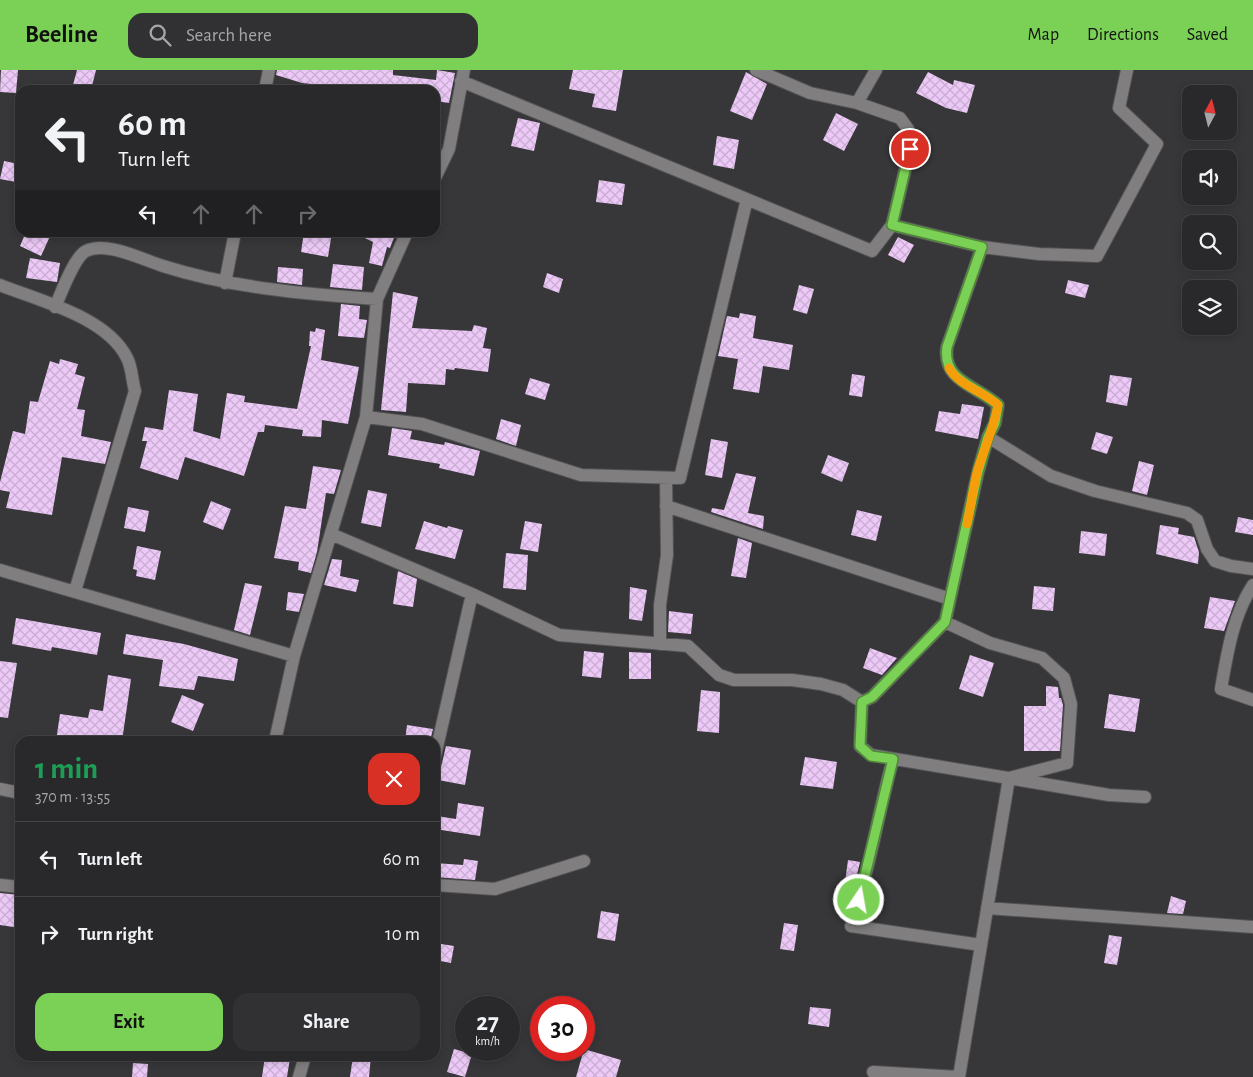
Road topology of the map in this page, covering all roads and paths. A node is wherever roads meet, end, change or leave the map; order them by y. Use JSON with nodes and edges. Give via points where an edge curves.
{"nodes":[{"id":1,"x":269,"y":70,"type":"edge"},
{"id":2,"x":756,"y":70,"type":"edge"},
{"id":3,"x":876,"y":70,"type":"edge"},
{"id":4,"x":1127,"y":70,"type":"edge"},
{"id":5,"x":463,"y":75,"type":"edge"},
{"id":6,"x":266,"y":85,"type":"edge"},
{"id":7,"x":857,"y":103,"type":"junction"},
{"id":8,"x":440,"y":168,"type":"edge"},
{"id":9,"x":747,"y":199,"type":"junction"},
{"id":10,"x":892,"y":225,"type":"junction"},
{"id":11,"x":234,"y":237,"type":"edge"},
{"id":12,"x":406,"y":237,"type":"edge"},
{"id":13,"x":982,"y":247,"type":"junction"},
{"id":14,"x":225,"y":282,"type":"junction"},
{"id":15,"x":0,"y":285,"type":"edge"},
{"id":16,"x":377,"y":299,"type":"junction"},
{"id":17,"x":56,"y":307,"type":"junction"},
{"id":18,"x":366,"y":417,"type":"junction"},
{"id":19,"x":988,"y":437,"type":"junction"},
{"id":20,"x":666,"y":478,"type":"junction"},
{"id":21,"x":666,"y":506,"type":"junction"},
{"id":22,"x":331,"y":534,"type":"junction"},
{"id":23,"x":1253,"y":569,"type":"edge"},
{"id":24,"x":0,"y":570,"type":"edge"},
{"id":25,"x":1253,"y":585,"type":"edge"},
{"id":26,"x":75,"y":591,"type":"junction"},
{"id":27,"x":472,"y":594,"type":"junction"},
{"id":28,"x":950,"y":599,"type":"junction"},
{"id":29,"x":945,"y":622,"type":"junction"},
{"id":30,"x":660,"y":644,"type":"junction"},
{"id":31,"x":294,"y":656,"type":"junction"},
{"id":32,"x":1253,"y":700,"type":"edge"},
{"id":33,"x":862,"y":702,"type":"junction"},
{"id":34,"x":276,"y":736,"type":"edge"},
{"id":35,"x":440,"y":736,"type":"edge"},
{"id":36,"x":893,"y":759,"type":"junction"},
{"id":37,"x":1009,"y":778,"type":"junction"},
{"id":38,"x":0,"y":789,"type":"edge"},
{"id":39,"x":15,"y":793,"type":"edge"},
{"id":40,"x":1145,"y":797,"type":"dead end"},
{"id":41,"x":584,"y":861,"type":"dead end"},
{"id":42,"x":0,"y":885,"type":"edge"},
{"id":43,"x":440,"y":885,"type":"edge"},
{"id":44,"x":15,"y":886,"type":"edge"},
{"id":45,"x":988,"y":908,"type":"junction"},
{"id":46,"x":1253,"y":927,"type":"edge"},
{"id":47,"x":981,"y":946,"type":"junction"},
{"id":48,"x":304,"y":1061,"type":"edge"},
{"id":49,"x":873,"y":1072,"type":"dead end"},
{"id":50,"x":299,"y":1077,"type":"edge"},
{"id":51,"x":959,"y":1077,"type":"edge"}],
"edges":[{"from":1,"to":6,"type":"street"},
{"from":2,"to":7,"type":"street","via":[[810,94]]},
{"from":3,"to":7,"type":"street"},
{"from":4,"to":13,"type":"street","via":[[1119,108],[1157,144],[1097,256],[1039,254]]},
{"from":5,"to":8,"type":"street","via":[[455,127]]},
{"from":5,"to":9,"type":"street"},
{"from":7,"to":10,"type":"street","via":[[900,118],[908,129],[910,149]]},
{"from":9,"to":10,"type":"street","via":[[872,250]]},
{"from":9,"to":20,"type":"street","via":[[680,478]]},
{"from":10,"to":13,"type":"street"},
{"from":11,"to":14,"type":"street"},
{"from":12,"to":16,"type":"street"},
{"from":13,"to":19,"type":"street","via":[[945,361],[951,372],[998,405],[995,423]]},
{"from":14,"to":16,"type":"street","via":[[305,294]]},
{"from":14,"to":17,"type":"street","via":[[107,249],[90,249],[79,255]]},
{"from":15,"to":17,"type":"street"},
{"from":16,"to":18,"type":"street"},
{"from":17,"to":26,"type":"street","via":[[93,323],[114,339],[128,358],[135,391]]},
{"from":18,"to":20,"type":"street","via":[[422,424],[581,475]]},
{"from":18,"to":22,"type":"street"},
{"from":19,"to":23,"type":"street","via":[[1051,476],[1095,491],[1187,513],[1198,520],[1207,549],[1215,560]]},
{"from":19,"to":28,"type":"street"},
{"from":20,"to":21,"type":"street"},
{"from":21,"to":28,"type":"street"},
{"from":21,"to":30,"type":"street","via":[[667,554],[660,605]]},
{"from":22,"to":27,"type":"street"},
{"from":22,"to":31,"type":"street"},
{"from":24,"to":26,"type":"street"},
{"from":25,"to":32,"type":"street","via":[[1243,600],[1227,654],[1221,689]]},
{"from":26,"to":31,"type":"street"},
{"from":27,"to":30,"type":"street","via":[[559,635]]},
{"from":27,"to":35,"type":"street"},
{"from":28,"to":29,"type":"street"},
{"from":29,"to":33,"type":"street","via":[[872,697]]},
{"from":29,"to":37,"type":"street","via":[[990,643],[1042,658],[1064,678],[1071,704],[1067,763]]},
{"from":30,"to":33,"type":"street","via":[[688,646],[719,676],[734,680],[792,680],[821,684],[842,690]]},
{"from":31,"to":34,"type":"street"},
{"from":33,"to":36,"type":"street","via":[[860,746],[871,756]]},
{"from":36,"to":37,"type":"street"},
{"from":36,"to":47,"type":"street","via":[[851,926]]},
{"from":37,"to":40,"type":"street","via":[[1109,795]]},
{"from":37,"to":45,"type":"street"},
{"from":38,"to":39,"type":"street"},
{"from":41,"to":43,"type":"street","via":[[495,889]]},
{"from":42,"to":44,"type":"street"},
{"from":45,"to":46,"type":"street"},
{"from":45,"to":47,"type":"street"},
{"from":47,"to":51,"type":"street"},
{"from":48,"to":50,"type":"street"},
{"from":49,"to":51,"type":"street"}]}
